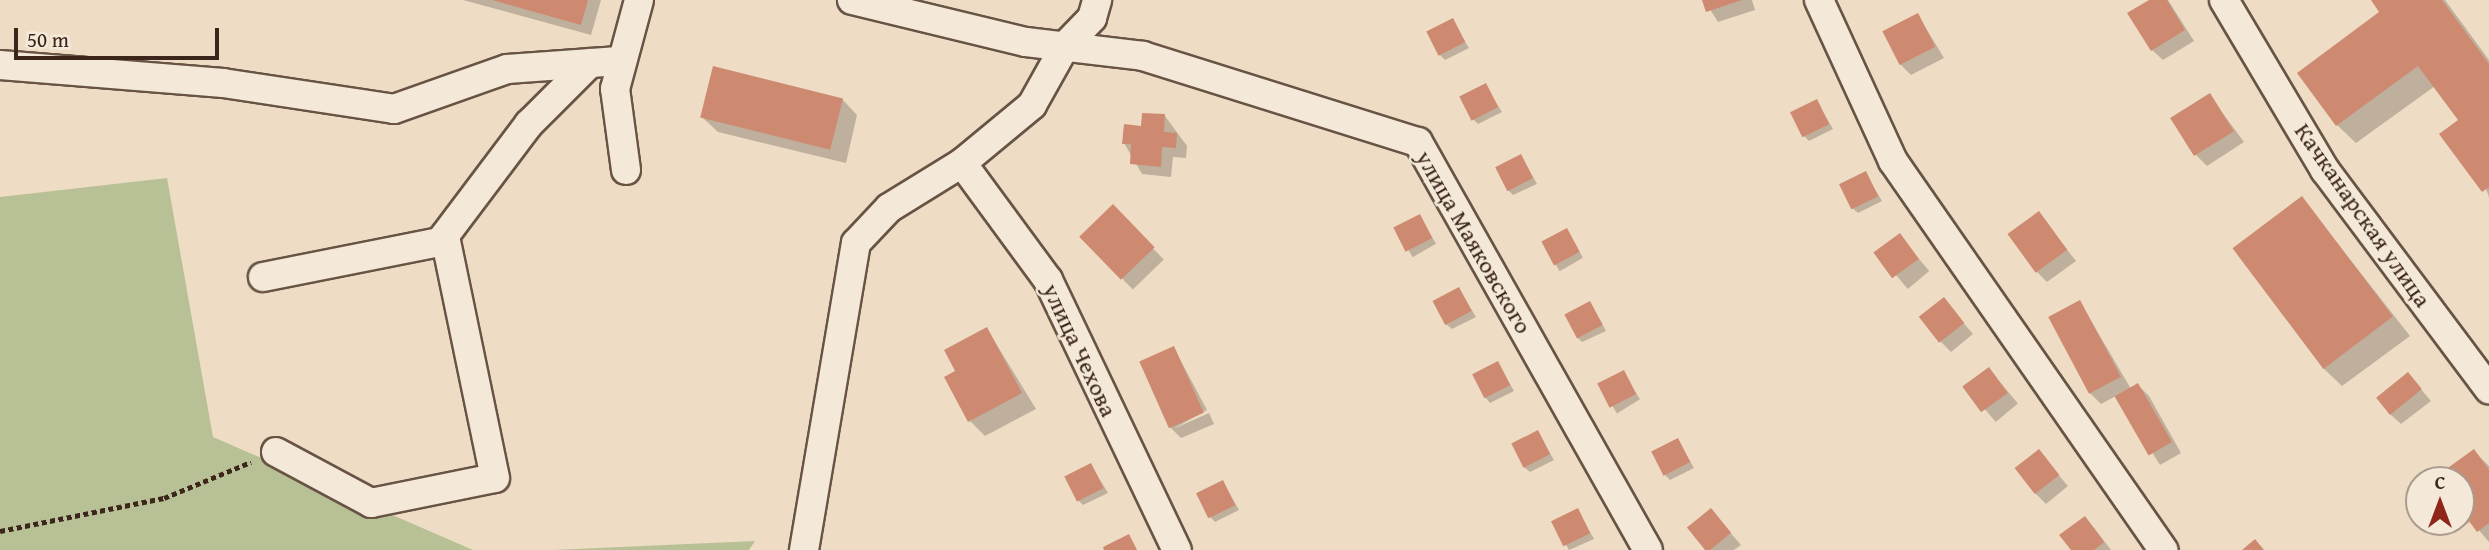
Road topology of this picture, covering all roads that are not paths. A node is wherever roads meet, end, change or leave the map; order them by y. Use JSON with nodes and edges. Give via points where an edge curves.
{"nodes":[{"id":1,"x":639,"y":0,"type":"edge"},
{"id":2,"x":853,"y":0,"type":"edge"},
{"id":3,"x":1097,"y":0,"type":"edge"},
{"id":4,"x":1819,"y":0,"type":"edge"},
{"id":5,"x":2224,"y":0,"type":"edge"},
{"id":6,"x":1065,"y":46,"type":"junction"},
{"id":7,"x":619,"y":61,"type":"junction"},
{"id":8,"x":590,"y":63,"type":"junction"},
{"id":9,"x":0,"y":65,"type":"edge"},
{"id":10,"x":962,"y":163,"type":"junction"},
{"id":11,"x":626,"y":170,"type":"dead end"},
{"id":12,"x":445,"y":236,"type":"junction"},
{"id":13,"x":263,"y":277,"type":"dead end"},
{"id":14,"x":2489,"y":389,"type":"edge"},
{"id":15,"x":276,"y":452,"type":"road end"},
{"id":16,"x":804,"y":550,"type":"edge"},
{"id":17,"x":1177,"y":550,"type":"edge"},
{"id":18,"x":1648,"y":550,"type":"edge"},
{"id":19,"x":2163,"y":550,"type":"edge"}],
"edges":[{"from":1,"to":7,"type":"street"},
{"from":2,"to":6,"type":"street","name":"улица Маяковского"},
{"from":3,"to":6,"type":"street","via":[[1092,18]]},
{"from":4,"to":19,"type":"street","via":[[1893,161]]},
{"from":5,"to":14,"type":"street","name":"Качканарская улица","via":[[2325,170]]},
{"from":6,"to":10,"type":"street","via":[[1032,105]]},
{"from":6,"to":18,"type":"street","name":"улица Маяковского","via":[[1143,56],[1418,142]]},
{"from":7,"to":8,"type":"street"},
{"from":7,"to":11,"type":"street","via":[[615,89]]},
{"from":8,"to":9,"type":"street","via":[[507,69],[394,109],[223,83]]},
{"from":8,"to":12,"type":"street","via":[[529,124]]},
{"from":10,"to":16,"type":"street","via":[[889,208],[856,243]]},
{"from":10,"to":17,"type":"street","name":"улица Чехова","via":[[1048,280]]},
{"from":12,"to":13,"type":"street","via":[[440,242]]},
{"from":12,"to":15,"type":"street","via":[[495,478],[371,503]]}]}
